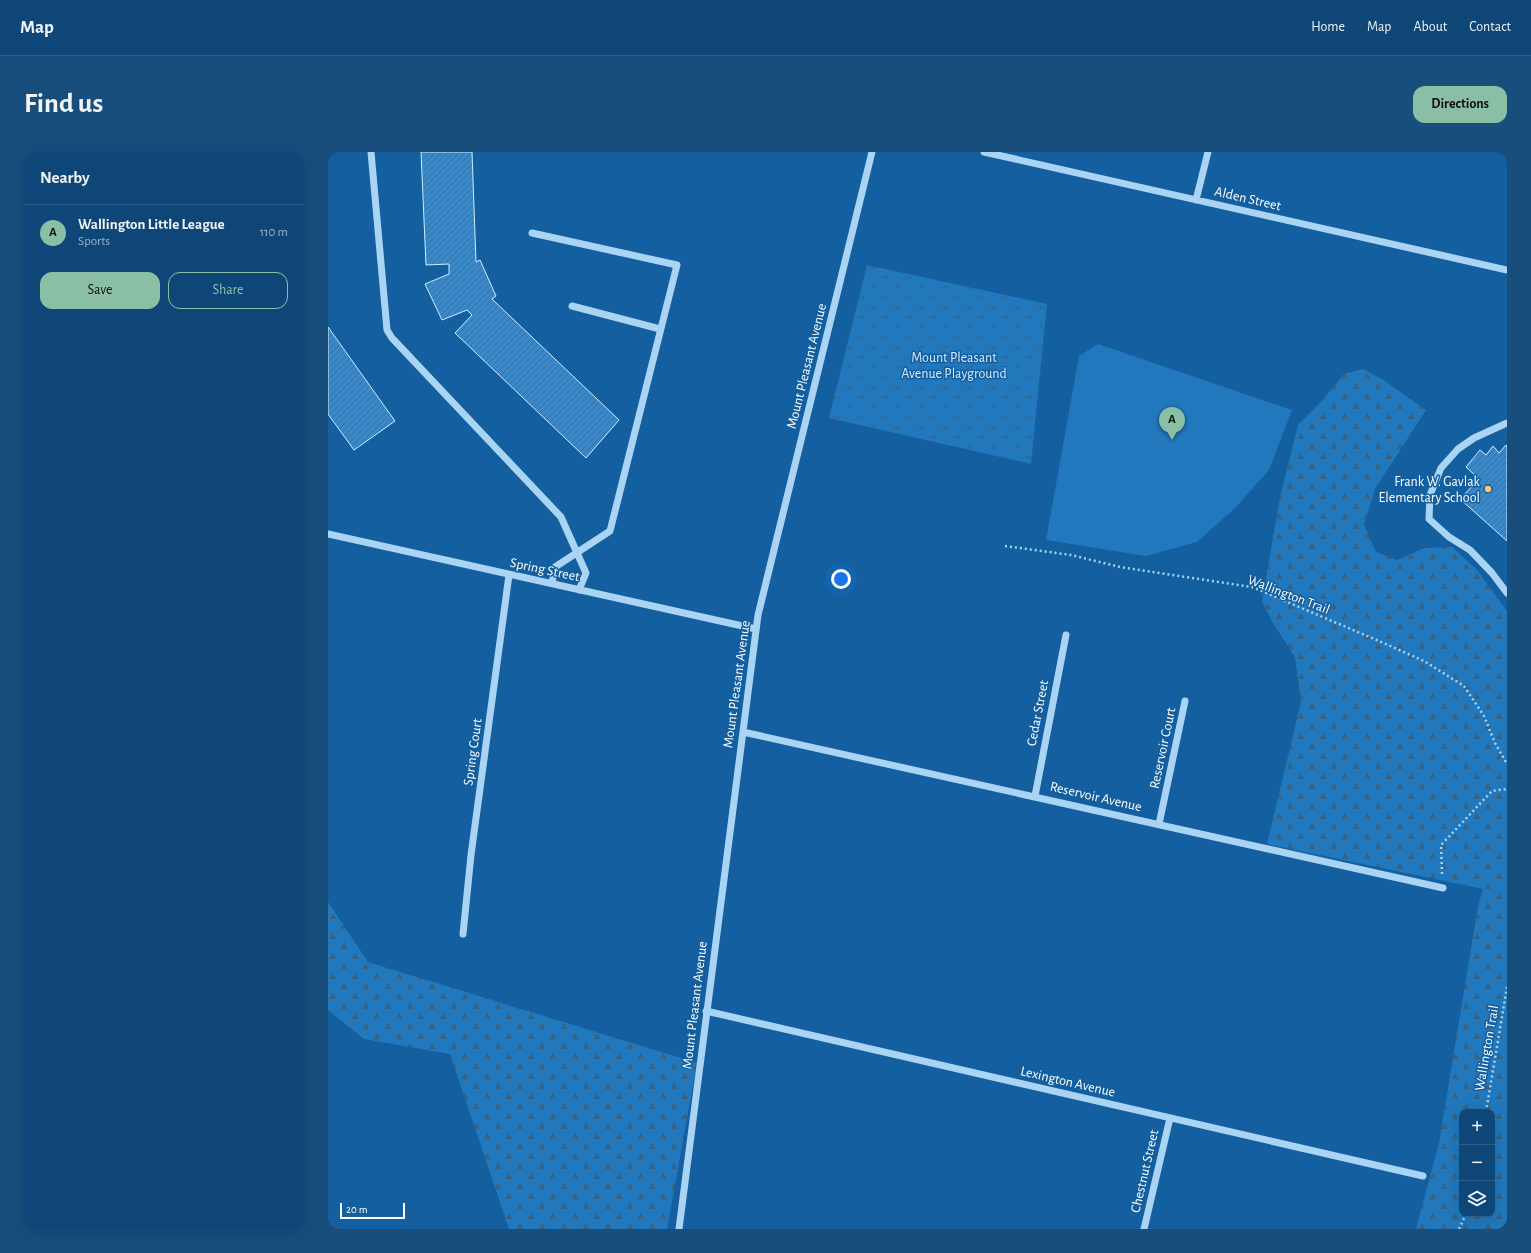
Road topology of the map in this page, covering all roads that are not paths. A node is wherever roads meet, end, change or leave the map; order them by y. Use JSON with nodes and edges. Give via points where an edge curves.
{"nodes":[{"id":1,"x":371,"y":152,"type":"edge"},
{"id":2,"x":872,"y":152,"type":"edge"},
{"id":3,"x":984,"y":152,"type":"edge"},
{"id":4,"x":1208,"y":152,"type":"edge"},
{"id":5,"x":1196,"y":200,"type":"junction"},
{"id":6,"x":532,"y":233,"type":"dead end"},
{"id":7,"x":1507,"y":270,"type":"edge"},
{"id":8,"x":572,"y":306,"type":"dead end"},
{"id":9,"x":660,"y":329,"type":"junction"},
{"id":10,"x":1507,"y":423,"type":"edge"},
{"id":11,"x":328,"y":534,"type":"edge"},
{"id":12,"x":577,"y":553,"type":"junction"},
{"id":13,"x":509,"y":575,"type":"junction"},
{"id":14,"x":552,"y":583,"type":"junction"},
{"id":15,"x":580,"y":590,"type":"junction"},
{"id":16,"x":1507,"y":593,"type":"edge"},
{"id":17,"x":756,"y":629,"type":"junction"},
{"id":18,"x":1066,"y":635,"type":"dead end"},
{"id":19,"x":1185,"y":701,"type":"dead end"},
{"id":20,"x":743,"y":732,"type":"junction"},
{"id":21,"x":1034,"y":796,"type":"junction"},
{"id":22,"x":1159,"y":824,"type":"junction"},
{"id":23,"x":1443,"y":888,"type":"road end"},
{"id":24,"x":463,"y":934,"type":"dead end"},
{"id":25,"x":706,"y":1011,"type":"junction"},
{"id":26,"x":1170,"y":1118,"type":"junction"},
{"id":27,"x":1423,"y":1176,"type":"dead end"},
{"id":28,"x":679,"y":1229,"type":"edge"},
{"id":29,"x":1144,"y":1229,"type":"edge"}],
"edges":[{"from":1,"to":12,"type":"street","via":[[387,330],[561,517]]},
{"from":2,"to":17,"type":"street","name":"Mount Pleasant Avenue"},
{"from":3,"to":5,"type":"street","name":"Alden Street"},
{"from":4,"to":5,"type":"street"},
{"from":5,"to":7,"type":"street","name":"Alden Street"},
{"from":6,"to":9,"type":"street","via":[[677,265]]},
{"from":8,"to":9,"type":"street"},
{"from":9,"to":12,"type":"street","via":[[610,531]]},
{"from":10,"to":16,"type":"street","via":[[1474,438],[1458,449],[1441,468],[1430,495],[1429,519],[1448,537],[1470,550]]},
{"from":11,"to":13,"type":"street","name":"Spring Street"},
{"from":12,"to":14,"type":"street","via":[[555,567]]},
{"from":12,"to":15,"type":"street","via":[[586,573]]},
{"from":13,"to":14,"type":"street","name":"Spring Street"},
{"from":13,"to":24,"type":"street","name":"Spring Court","via":[[472,847]]},
{"from":14,"to":15,"type":"street","name":"Spring Street"},
{"from":15,"to":17,"type":"street","name":"Spring Street"},
{"from":17,"to":20,"type":"street","name":"Mount Pleasant Avenue"},
{"from":18,"to":21,"type":"street","name":"Cedar Street"},
{"from":19,"to":22,"type":"street","name":"Reservoir Court"},
{"from":20,"to":21,"type":"street","name":"Reservoir Avenue"},
{"from":20,"to":25,"type":"street","name":"Mount Pleasant Avenue"},
{"from":21,"to":22,"type":"street","name":"Reservoir Avenue"},
{"from":22,"to":23,"type":"street","name":"Reservoir Avenue"},
{"from":25,"to":26,"type":"street","name":"Lexington Avenue"},
{"from":25,"to":28,"type":"street","name":"Mount Pleasant Avenue"},
{"from":26,"to":27,"type":"street","name":"Lexington Avenue"},
{"from":26,"to":29,"type":"street","name":"Chestnut Street"}]}
